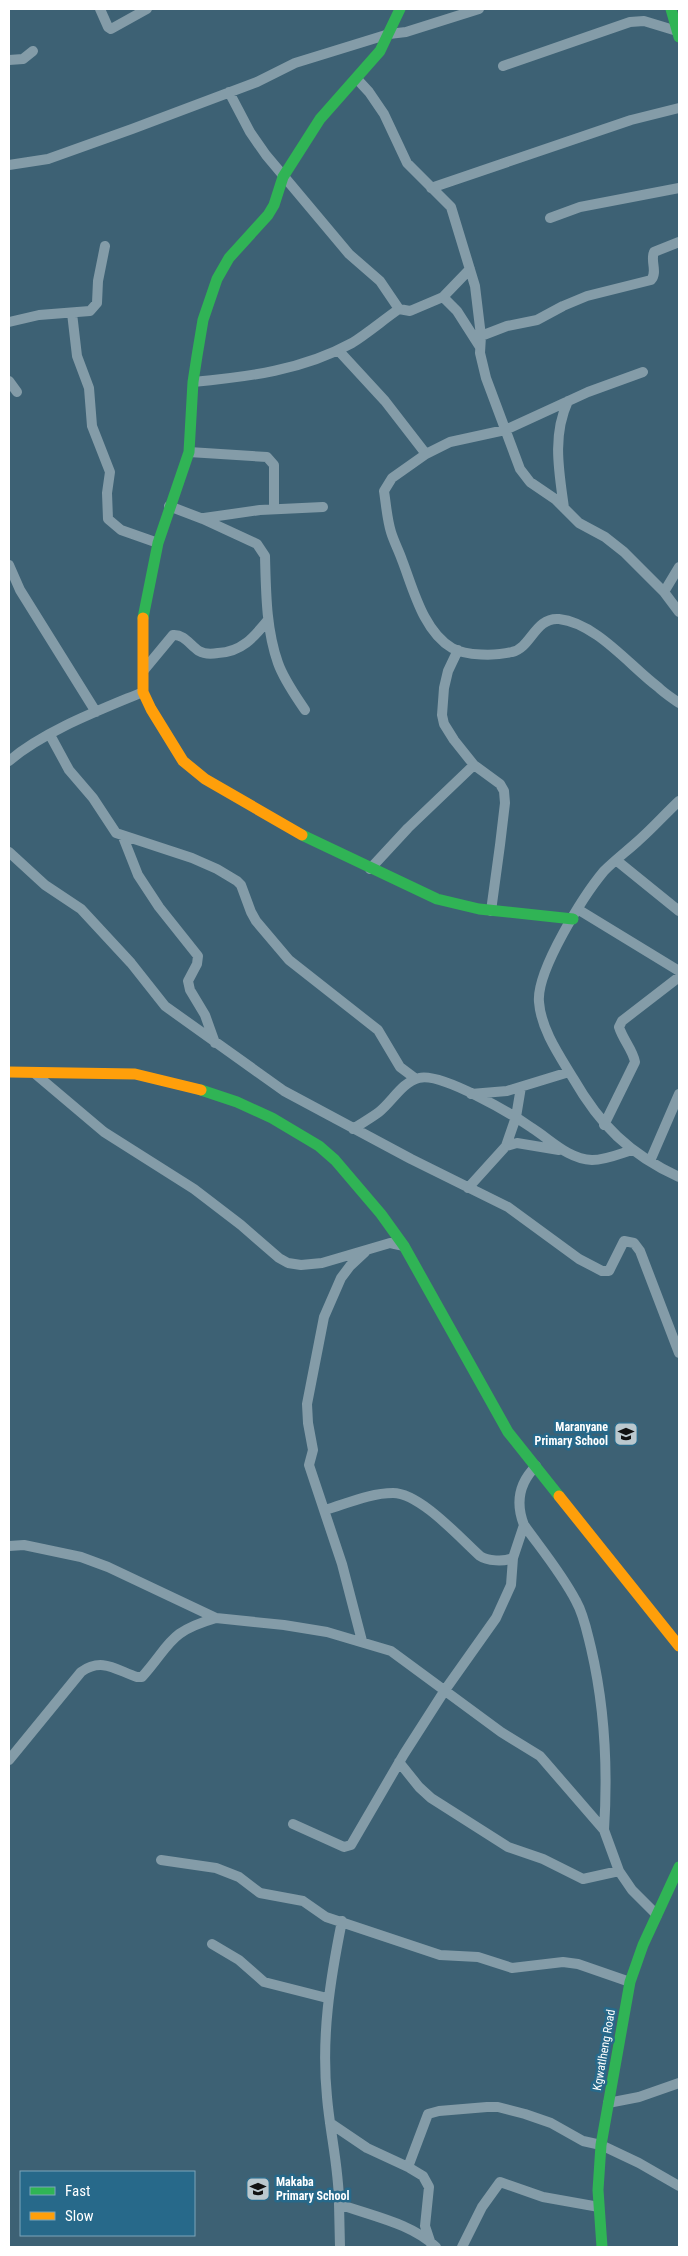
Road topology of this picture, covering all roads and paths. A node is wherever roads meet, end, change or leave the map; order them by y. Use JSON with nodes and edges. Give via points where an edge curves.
{"nodes":[{"id":1,"x":100,"y":9,"type":"edge"},
{"id":2,"x":147,"y":9,"type":"edge"},
{"id":3,"x":400,"y":9,"type":"edge"},
{"id":4,"x":479,"y":9,"type":"edge"},
{"id":5,"x":671,"y":9,"type":"edge"},
{"id":6,"x":389,"y":34,"type":"junction"},
{"id":7,"x":678,"y":34,"type":"edge"},
{"id":8,"x":33,"y":51,"type":"dead end"},
{"id":9,"x":9,"y":60,"type":"edge"},
{"id":10,"x":503,"y":66,"type":"dead end"},
{"id":11,"x":357,"y":79,"type":"junction"},
{"id":12,"x":229,"y":92,"type":"junction"},
{"id":13,"x":679,"y":108,"type":"edge"},
{"id":14,"x":9,"y":165,"type":"edge"},
{"id":15,"x":283,"y":176,"type":"junction"},
{"id":16,"x":431,"y":188,"type":"junction"},
{"id":17,"x":679,"y":188,"type":"edge"},
{"id":18,"x":550,"y":218,"type":"dead end"},
{"id":19,"x":679,"y":242,"type":"edge"},
{"id":20,"x":105,"y":246,"type":"dead end"},
{"id":21,"x":470,"y":269,"type":"junction"},
{"id":22,"x":443,"y":296,"type":"junction"},
{"id":23,"x":399,"y":309,"type":"junction"},
{"id":24,"x":72,"y":313,"type":"junction"},
{"id":25,"x":9,"y":322,"type":"edge"},
{"id":26,"x":481,"y":336,"type":"junction"},
{"id":27,"x":481,"y":348,"type":"junction"},
{"id":28,"x":338,"y":350,"type":"junction"},
{"id":29,"x":643,"y":372,"type":"dead end"},
{"id":30,"x":9,"y":381,"type":"edge"},
{"id":31,"x":193,"y":382,"type":"junction"},
{"id":32,"x":17,"y":392,"type":"dead end"},
{"id":33,"x":568,"y":401,"type":"junction"},
{"id":34,"x":505,"y":430,"type":"junction"},
{"id":35,"x":190,"y":452,"type":"junction"},
{"id":36,"x":426,"y":454,"type":"junction"},
{"id":37,"x":169,"y":506,"type":"junction"},
{"id":38,"x":323,"y":507,"type":"dead end"},
{"id":39,"x":564,"y":508,"type":"junction"},
{"id":40,"x":274,"y":509,"type":"junction"},
{"id":41,"x":203,"y":519,"type":"junction"},
{"id":42,"x":158,"y":543,"type":"junction"},
{"id":43,"x":9,"y":565,"type":"edge"},
{"id":44,"x":679,"y":567,"type":"edge"},
{"id":45,"x":664,"y":592,"type":"junction"},
{"id":46,"x":679,"y":612,"type":"edge"},
{"id":47,"x":268,"y":620,"type":"junction"},
{"id":48,"x":458,"y":650,"type":"junction"},
{"id":49,"x":144,"y":670,"type":"junction"},
{"id":50,"x":143,"y":692,"type":"junction"},
{"id":51,"x":679,"y":702,"type":"edge"},
{"id":52,"x":305,"y":710,"type":"dead end"},
{"id":53,"x":96,"y":712,"type":"junction"},
{"id":54,"x":50,"y":735,"type":"junction"},
{"id":55,"x":11,"y":755,"type":"edge"},
{"id":56,"x":474,"y":765,"type":"junction"},
{"id":57,"x":679,"y":801,"type":"edge"},
{"id":58,"x":123,"y":837,"type":"junction"},
{"id":59,"x":9,"y":852,"type":"edge"},
{"id":60,"x":616,"y":860,"type":"junction"},
{"id":61,"x":370,"y":869,"type":"junction"},
{"id":62,"x":491,"y":911,"type":"junction"},
{"id":63,"x":679,"y":911,"type":"edge"},
{"id":64,"x":576,"y":915,"type":"junction"},
{"id":65,"x":679,"y":971,"type":"edge"},
{"id":66,"x":679,"y":977,"type":"edge"},
{"id":67,"x":215,"y":1043,"type":"junction"},
{"id":68,"x":9,"y":1072,"type":"edge"},
{"id":69,"x":33,"y":1072,"type":"junction"},
{"id":70,"x":569,"y":1072,"type":"junction"},
{"id":71,"x":416,"y":1079,"type":"junction"},
{"id":72,"x":521,"y":1087,"type":"junction"},
{"id":73,"x":471,"y":1094,"type":"junction"},
{"id":74,"x":679,"y":1094,"type":"edge"},
{"id":75,"x":516,"y":1117,"type":"junction"},
{"id":76,"x":604,"y":1125,"type":"junction"},
{"id":77,"x":353,"y":1129,"type":"junction"},
{"id":78,"x":506,"y":1146,"type":"junction"},
{"id":79,"x":632,"y":1150,"type":"junction"},
{"id":80,"x":564,"y":1151,"type":"junction"},
{"id":81,"x":650,"y":1161,"type":"junction"},
{"id":82,"x":679,"y":1177,"type":"edge"},
{"id":83,"x":468,"y":1188,"type":"junction"},
{"id":84,"x":404,"y":1246,"type":"junction"},
{"id":85,"x":367,"y":1250,"type":"junction"},
{"id":86,"x":679,"y":1353,"type":"edge"},
{"id":87,"x":536,"y":1466,"type":"junction"},
{"id":88,"x":324,"y":1510,"type":"junction"},
{"id":89,"x":524,"y":1525,"type":"junction"},
{"id":90,"x":9,"y":1546,"type":"edge"},
{"id":91,"x":513,"y":1558,"type":"junction"},
{"id":92,"x":216,"y":1618,"type":"junction"},
{"id":93,"x":362,"y":1641,"type":"junction"},
{"id":94,"x":679,"y":1646,"type":"edge"},
{"id":95,"x":445,"y":1690,"type":"junction"},
{"id":96,"x":9,"y":1760,"type":"edge"},
{"id":97,"x":399,"y":1762,"type":"junction"},
{"id":98,"x":293,"y":1824,"type":"dead end"},
{"id":99,"x":604,"y":1830,"type":"junction"},
{"id":100,"x":161,"y":1860,"type":"dead end"},
{"id":101,"x":679,"y":1867,"type":"edge"},
{"id":102,"x":619,"y":1871,"type":"junction"},
{"id":103,"x":657,"y":1915,"type":"junction"},
{"id":104,"x":342,"y":1922,"type":"junction"},
{"id":105,"x":212,"y":1944,"type":"dead end"},
{"id":106,"x":630,"y":1982,"type":"junction"},
{"id":107,"x":327,"y":1998,"type":"junction"},
{"id":108,"x":679,"y":2083,"type":"edge"},
{"id":109,"x":608,"y":2103,"type":"junction"},
{"id":110,"x":330,"y":2123,"type":"junction"},
{"id":111,"x":601,"y":2145,"type":"junction"},
{"id":112,"x":408,"y":2167,"type":"junction"},
{"id":113,"x":679,"y":2186,"type":"edge"},
{"id":114,"x":339,"y":2204,"type":"junction"},
{"id":115,"x":599,"y":2207,"type":"junction"},
{"id":116,"x":432,"y":2245,"type":"edge"},
{"id":117,"x":340,"y":2247,"type":"edge"},
{"id":118,"x":462,"y":2247,"type":"edge"},
{"id":119,"x":602,"y":2247,"type":"edge"}],
"edges":[{"from":1,"to":2,"type":"street","via":[[111,29]]},
{"from":3,"to":6,"type":"street"},
{"from":4,"to":6,"type":"street","via":[[406,32]]},
{"from":5,"to":7,"type":"street"},
{"from":6,"to":11,"type":"street","via":[[380,51]]},
{"from":6,"to":12,"type":"street","via":[[295,63]]},
{"from":7,"to":10,"type":"street","via":[[644,21],[630,22]]},
{"from":8,"to":9,"type":"street","via":[[23,59]]},
{"from":11,"to":15,"type":"street","via":[[320,119]]},
{"from":11,"to":16,"type":"street","via":[[384,114],[407,163]]},
{"from":12,"to":14,"type":"street","via":[[48,158]]},
{"from":12,"to":15,"type":"street","via":[[250,132]]},
{"from":13,"to":16,"type":"street","via":[[632,120]]},
{"from":15,"to":23,"type":"street","via":[[349,254],[380,281]]},
{"from":15,"to":31,"type":"street","via":[[268,215],[230,258],[217,279],[203,320]]},
{"from":16,"to":21,"type":"street","via":[[451,208]]},
{"from":17,"to":18,"type":"street","via":[[580,207]]},
{"from":19,"to":26,"type":"street","via":[[654,252],[651,280],[587,296],[537,320]]},
{"from":20,"to":24,"type":"street","via":[[94,307],[90,311]]},
{"from":21,"to":22,"type":"street"},
{"from":21,"to":26,"type":"street","via":[[478,297]]},
{"from":22,"to":23,"type":"street","via":[[410,311]]},
{"from":22,"to":27,"type":"street"},
{"from":23,"to":28,"type":"street"},
{"from":24,"to":25,"type":"street","via":[[39,315]]},
{"from":24,"to":42,"type":"street","via":[[77,356],[89,388],[92,426],[110,472],[108,519],[121,530]]},
{"from":26,"to":27,"type":"street"},
{"from":27,"to":34,"type":"street","via":[[486,378]]},
{"from":28,"to":31,"type":"street","via":[[281,370]]},
{"from":28,"to":36,"type":"street","via":[[385,401]]},
{"from":29,"to":33,"type":"street"},
{"from":30,"to":32,"type":"street"},
{"from":31,"to":35,"type":"street"},
{"from":33,"to":34,"type":"street"},
{"from":33,"to":39,"type":"street","via":[[561,417],[557,450]]},
{"from":34,"to":36,"type":"street","via":[[450,442]]},
{"from":34,"to":39,"type":"street","via":[[520,469],[530,482]]},
{"from":35,"to":37,"type":"street"},
{"from":35,"to":40,"type":"street","via":[[267,456],[274,465]]},
{"from":36,"to":48,"type":"street","via":[[392,478],[384,491],[391,532],[421,610],[444,641]]},
{"from":37,"to":41,"type":"street"},
{"from":37,"to":42,"type":"street"},
{"from":38,"to":40,"type":"street"},
{"from":39,"to":45,"type":"street","via":[[579,523],[610,541]]},
{"from":40,"to":41,"type":"street"},
{"from":41,"to":47,"type":"street","via":[[262,549]]},
{"from":42,"to":49,"type":"street","via":[[143,618]]},
{"from":43,"to":53,"type":"street","via":[[25,598]]},
{"from":44,"to":45,"type":"street"},
{"from":45,"to":46,"type":"street"},
{"from":47,"to":49,"type":"street","via":[[252,639],[233,652],[200,652],[181,636],[172,634]]},
{"from":47,"to":52,"type":"street","via":[[279,664]]},
{"from":48,"to":51,"type":"street","via":[[498,654],[513,652],[525,644],[538,626],[561,619],[594,634],[619,651],[658,688]]},
{"from":48,"to":56,"type":"street","via":[[448,672],[442,715],[454,740]]},
{"from":49,"to":50,"type":"street"},
{"from":50,"to":53,"type":"street"},
{"from":50,"to":61,"type":"street","via":[[175,750],[194,772],[295,832]]},
{"from":53,"to":54,"type":"street"},
{"from":54,"to":55,"type":"street"},
{"from":54,"to":58,"type":"street","via":[[69,770],[93,798],[111,828]]},
{"from":56,"to":61,"type":"street"},
{"from":56,"to":62,"type":"street","via":[[500,784],[504,791]]},
{"from":57,"to":60,"type":"street"},
{"from":58,"to":67,"type":"street","via":[[138,875],[198,956],[188,981],[206,1016]]},
{"from":58,"to":71,"type":"street","via":[[192,858],[242,885],[256,921],[289,960],[378,1030],[400,1067]]},
{"from":59,"to":67,"type":"street","via":[[45,885],[81,909],[131,962],[165,1006]]},
{"from":60,"to":63,"type":"street"},
{"from":60,"to":64,"type":"street","via":[[604,872]]},
{"from":61,"to":62,"type":"street","via":[[437,899]]},
{"from":62,"to":64,"type":"street"},
{"from":64,"to":65,"type":"street"},
{"from":64,"to":70,"type":"street","via":[[546,969],[539,1002],[541,1017]]},
{"from":66,"to":76,"type":"street","via":[[622,1021],[619,1027],[634,1062]]},
{"from":67,"to":77,"type":"street","via":[[284,1091]]},
{"from":68,"to":69,"type":"street"},
{"from":69,"to":84,"type":"street","via":[[134,1074],[238,1102],[319,1146],[381,1214]]},
{"from":69,"to":85,"type":"street","via":[[104,1132],[194,1189],[288,1263],[315,1264]]},
{"from":70,"to":72,"type":"street"},
{"from":70,"to":76,"type":"street"},
{"from":71,"to":73,"type":"street","via":[[432,1078]]},
{"from":71,"to":77,"type":"street"},
{"from":72,"to":73,"type":"street"},
{"from":72,"to":75,"type":"street"},
{"from":73,"to":75,"type":"street"},
{"from":74,"to":81,"type":"street"},
{"from":75,"to":78,"type":"street"},
{"from":75,"to":80,"type":"street"},
{"from":76,"to":79,"type":"street"},
{"from":77,"to":83,"type":"street"},
{"from":78,"to":80,"type":"street","via":[[517,1143]]},
{"from":78,"to":83,"type":"street"},
{"from":79,"to":80,"type":"street","via":[[590,1160]]},
{"from":79,"to":81,"type":"street"},
{"from":81,"to":82,"type":"street"},
{"from":83,"to":86,"type":"street","via":[[508,1207],[579,1259],[605,1273],[624,1241],[634,1243],[640,1251]]},
{"from":84,"to":85,"type":"street","via":[[390,1243]]},
{"from":84,"to":87,"type":"street","via":[[506,1428]]},
{"from":85,"to":88,"type":"street","via":[[350,1266],[332,1297],[324,1317],[311,1377],[307,1404],[313,1450],[309,1465]]},
{"from":87,"to":89,"type":"street","via":[[527,1475],[520,1496]]},
{"from":87,"to":94,"type":"street"},
{"from":88,"to":91,"type":"street","via":[[395,1492],[427,1508],[483,1558]]},
{"from":88,"to":93,"type":"street"},
{"from":89,"to":91,"type":"street"},
{"from":89,"to":99,"type":"street","via":[[577,1602],[585,1620],[603,1726],[607,1773]]},
{"from":90,"to":92,"type":"street","via":[[24,1545],[81,1557]]},
{"from":91,"to":95,"type":"street","via":[[511,1585],[496,1618]]},
{"from":92,"to":93,"type":"street","via":[[284,1625]]},
{"from":92,"to":96,"type":"street","via":[[194,1624],[171,1638],[142,1677],[100,1664],[90,1665]]},
{"from":93,"to":95,"type":"street","via":[[391,1651]]},
{"from":95,"to":97,"type":"street"},
{"from":95,"to":99,"type":"street","via":[[501,1732],[540,1756]]},
{"from":97,"to":98,"type":"street","via":[[351,1845],[344,1847]]},
{"from":97,"to":102,"type":"street","via":[[431,1798],[508,1847],[583,1879]]},
{"from":99,"to":102,"type":"street"},
{"from":100,"to":104,"type":"street","via":[[216,1868],[239,1877],[260,1893],[303,1901],[321,1914]]},
{"from":101,"to":103,"type":"street","name":"Kgwatlheng Road"},
{"from":102,"to":103,"type":"street","via":[[632,1890]]},
{"from":103,"to":106,"type":"street","name":"Kgwatlheng Road"},
{"from":104,"to":106,"type":"street","via":[[440,1955],[478,1957],[512,1968],[563,1962],[578,1964]]},
{"from":104,"to":107,"type":"street"},
{"from":105,"to":107,"type":"street","via":[[239,1960],[264,1982]]},
{"from":106,"to":109,"type":"street","name":"Kgwatlheng Road"},
{"from":107,"to":110,"type":"street","via":[[325,2051]]},
{"from":108,"to":109,"type":"street","via":[[639,2097]]},
{"from":109,"to":111,"type":"street","name":"Kgwatlheng Road"},
{"from":110,"to":112,"type":"street","via":[[367,2148]]},
{"from":110,"to":114,"type":"street"},
{"from":111,"to":112,"type":"street","via":[[583,2141],[551,2123],[510,2110],[487,2107],[439,2111],[428,2114]]},
{"from":111,"to":113,"type":"street"},
{"from":111,"to":115,"type":"street","name":"Kgwatlheng Road"},
{"from":112,"to":116,"type":"street","via":[[427,2182],[425,2226]]},
{"from":114,"to":116,"type":"street","via":[[401,2226]]},
{"from":114,"to":117,"type":"street"},
{"from":115,"to":118,"type":"street","via":[[536,2195],[500,2182],[482,2207]]},
{"from":115,"to":119,"type":"street","name":"Kgwatlheng Road"}]}
